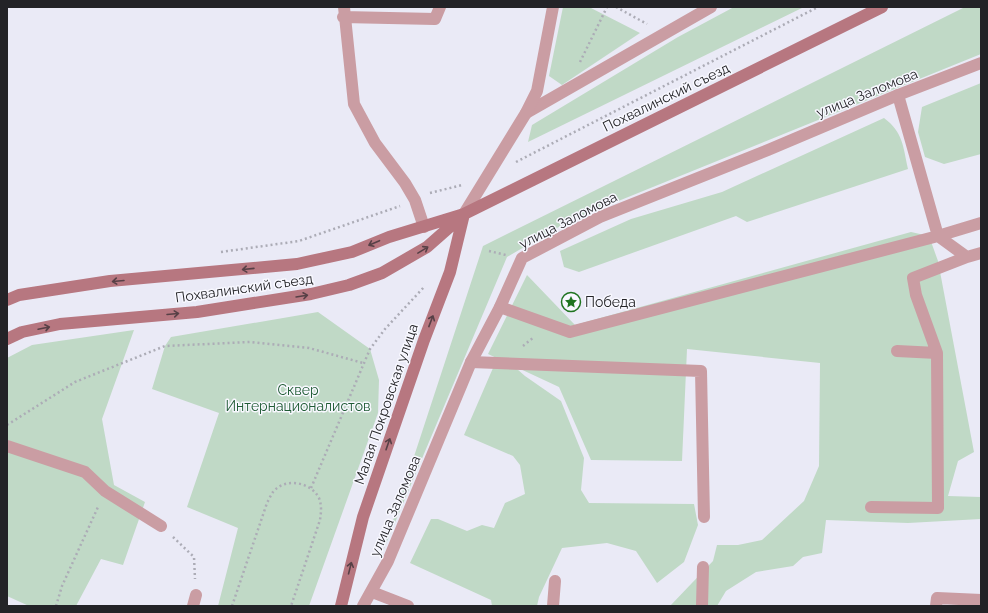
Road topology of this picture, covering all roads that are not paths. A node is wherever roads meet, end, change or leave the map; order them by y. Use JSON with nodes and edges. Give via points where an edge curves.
{"nodes":[{"id":1,"x":440,"y":7,"type":"edge"},
{"id":2,"x":553,"y":7,"type":"edge"},
{"id":3,"x":711,"y":7,"type":"edge"},
{"id":4,"x":882,"y":7,"type":"edge"},
{"id":5,"x":344,"y":12,"type":"edge"},
{"id":6,"x":981,"y":63,"type":"edge"},
{"id":7,"x":898,"y":95,"type":"junction"},
{"id":8,"x":526,"y":112,"type":"junction"},
{"id":9,"x":464,"y":214,"type":"junction"},
{"id":10,"x":981,"y":224,"type":"edge"},
{"id":11,"x":424,"y":227,"type":"junction"},
{"id":12,"x":938,"y":236,"type":"junction"},
{"id":13,"x":981,"y":253,"type":"edge"},
{"id":14,"x":967,"y":257,"type":"junction"},
{"id":15,"x":7,"y":300,"type":"edge"},
{"id":16,"x":500,"y":307,"type":"junction"},
{"id":17,"x":7,"y":339,"type":"edge"},
{"id":18,"x":897,"y":351,"type":"dead end"},
{"id":19,"x":936,"y":352,"type":"junction"},
{"id":20,"x":471,"y":362,"type":"junction"},
{"id":21,"x":7,"y":446,"type":"edge"},
{"id":22,"x":871,"y":507,"type":"dead end"},
{"id":23,"x":704,"y":517,"type":"dead end"},
{"id":24,"x":160,"y":526,"type":"road end"},
{"id":25,"x":703,"y":567,"type":"dead end"},
{"id":26,"x":555,"y":581,"type":"dead end"},
{"id":27,"x":372,"y":592,"type":"junction"},
{"id":28,"x":981,"y":600,"type":"edge"},
{"id":29,"x":341,"y":606,"type":"edge"},
{"id":30,"x":363,"y":606,"type":"edge"},
{"id":31,"x":408,"y":606,"type":"edge"},
{"id":32,"x":553,"y":606,"type":"edge"},
{"id":33,"x":702,"y":606,"type":"edge"},
{"id":34,"x":936,"y":606,"type":"edge"}],
"edges":[{"from":1,"to":5,"type":"street","via":[[435,19]]},
{"from":2,"to":8,"type":"street","via":[[536,91]]},
{"from":3,"to":8,"type":"street"},
{"from":4,"to":9,"type":"main road","name":"Похвалинский съезд"},
{"from":5,"to":11,"type":"street","via":[[354,104],[375,143],[405,183]]},
{"from":6,"to":7,"type":"street","name":"улица Заломова"},
{"from":7,"to":12,"type":"street"},
{"from":7,"to":16,"type":"street","name":"улица Заломова","via":[[600,217],[548,244],[522,258]]},
{"from":8,"to":9,"type":"street"},
{"from":9,"to":11,"type":"main road","name":"Похвалинский съезд"},
{"from":17,"to":9,"type":"main road","name":"Похвалинский съезд","one_way":true,"via":[[22,332],[60,324],[197,312],[311,294],[349,285],[382,273],[427,247]]},
{"from":29,"to":9,"type":"main road","name":"Малая Покровская улица","one_way":true,"via":[[363,517],[450,272]]},
{"from":10,"to":12,"type":"street"},
{"from":11,"to":15,"type":"main road","name":"Похвалинский съезд","one_way":true,"via":[[389,237],[352,252],[298,264],[110,282]]},
{"from":12,"to":14,"type":"street"},
{"from":12,"to":16,"type":"street","via":[[570,332]]},
{"from":13,"to":14,"type":"street"},
{"from":14,"to":19,"type":"street","via":[[913,278],[916,295]]},
{"from":16,"to":20,"type":"street","name":"улица Заломова"},
{"from":18,"to":19,"type":"street"},
{"from":19,"to":22,"type":"street","via":[[938,508]]},
{"from":20,"to":23,"type":"street","via":[[701,371]]},
{"from":20,"to":27,"type":"street","name":"улица Заломова","via":[[391,554]]},
{"from":21,"to":24,"type":"street","via":[[85,472],[105,491]]},
{"from":25,"to":33,"type":"street"},
{"from":26,"to":32,"type":"street"},
{"from":27,"to":30,"type":"street","name":"улица Заломова"},
{"from":27,"to":31,"type":"street"},
{"from":28,"to":34,"type":"street","via":[[937,598]]}]}
